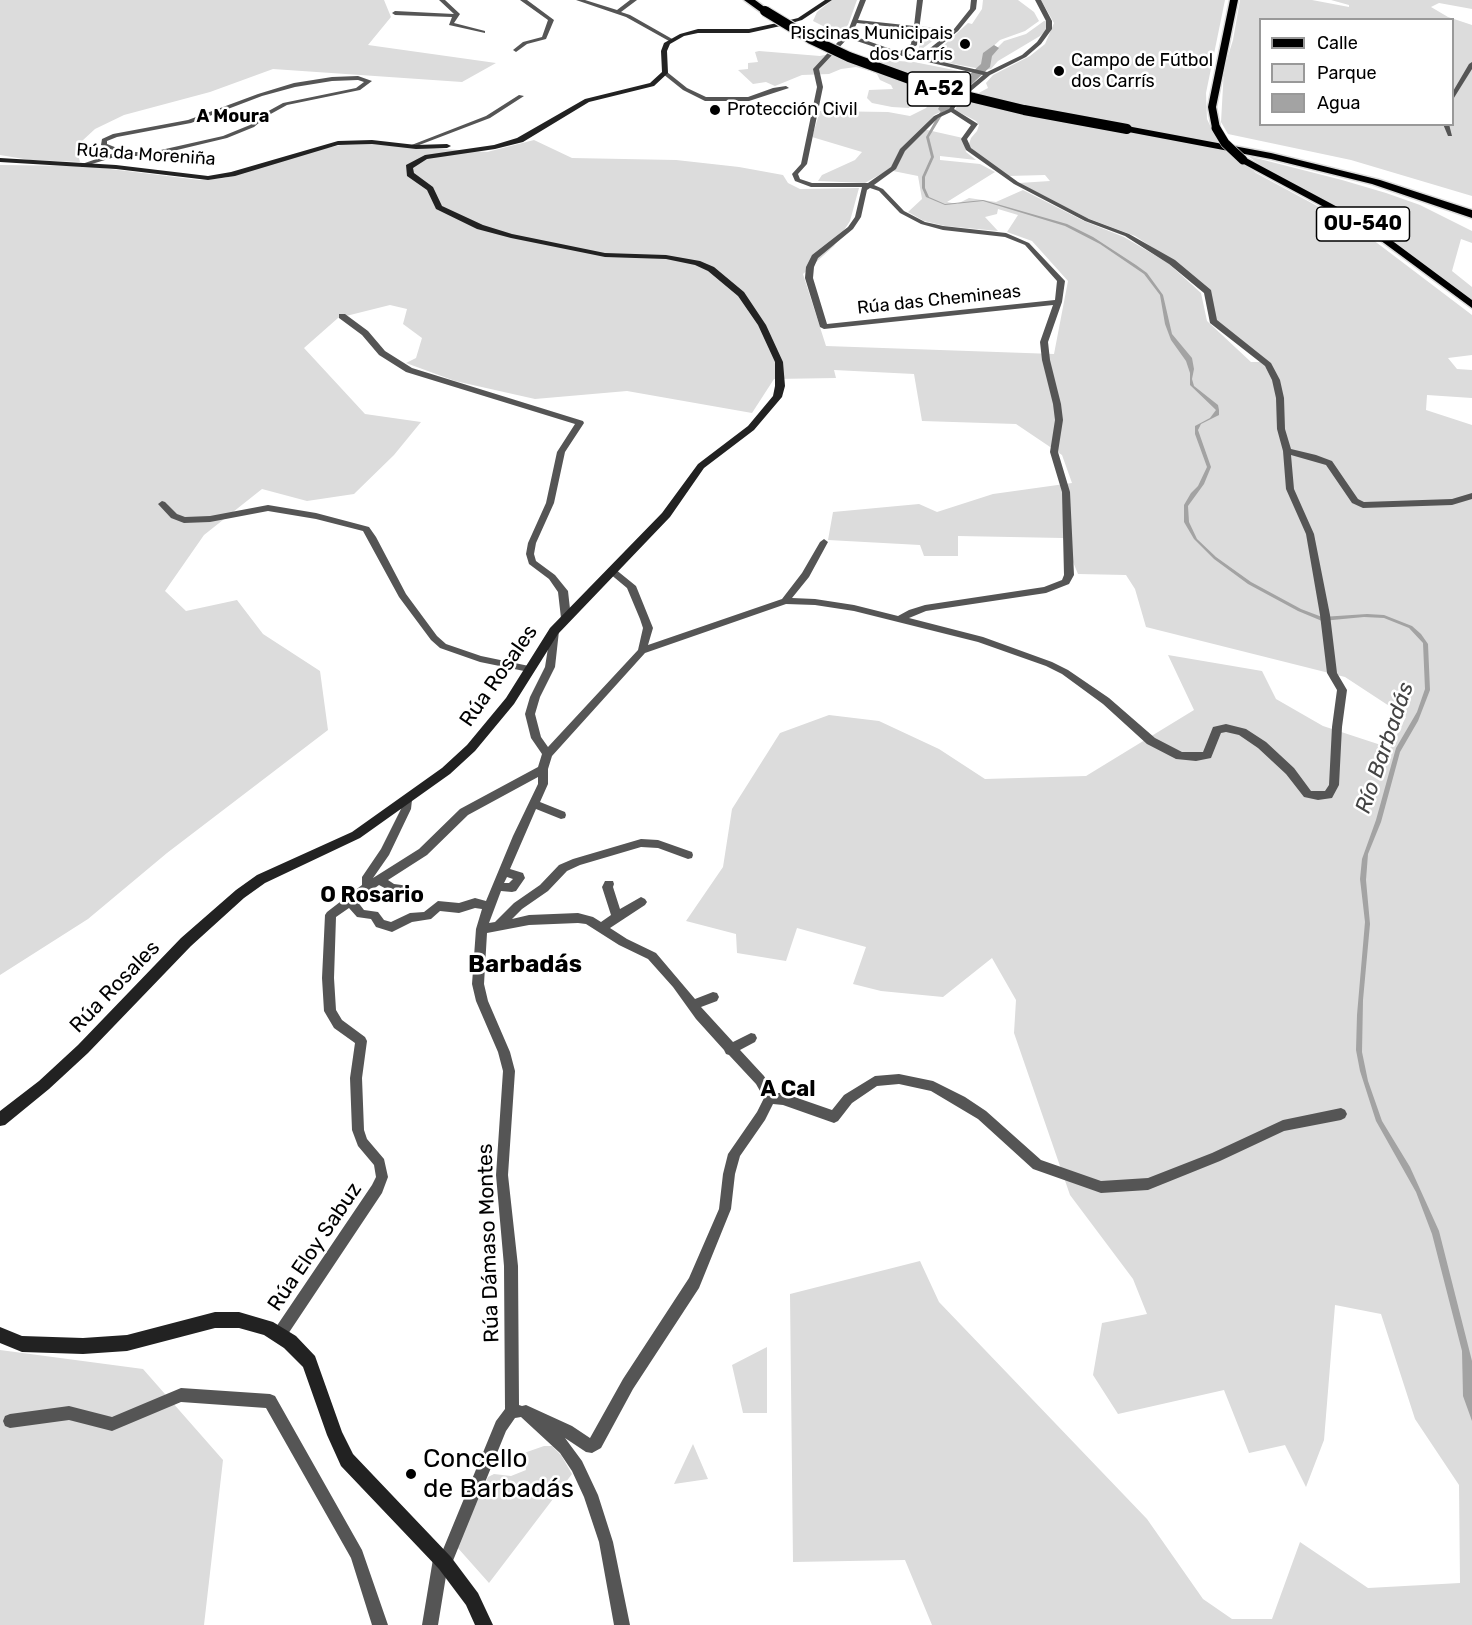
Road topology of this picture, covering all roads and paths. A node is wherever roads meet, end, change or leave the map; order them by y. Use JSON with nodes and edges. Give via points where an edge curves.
{"nodes":[{"id":1,"x":442,"y":0,"type":"edge"},
{"id":2,"x":523,"y":0,"type":"edge"},
{"id":3,"x":579,"y":0,"type":"edge"},
{"id":4,"x":634,"y":0,"type":"edge"},
{"id":5,"x":749,"y":0,"type":"edge"},
{"id":6,"x":767,"y":0,"type":"edge"},
{"id":7,"x":828,"y":0,"type":"edge"},
{"id":8,"x":863,"y":0,"type":"edge"},
{"id":9,"x":920,"y":0,"type":"edge"},
{"id":10,"x":974,"y":0,"type":"edge"},
{"id":11,"x":1038,"y":0,"type":"edge"},
{"id":12,"x":1233,"y":2,"type":"edge"},
{"id":13,"x":618,"y":12,"type":"junction"},
{"id":14,"x":395,"y":13,"type":"dead end"},
{"id":15,"x":457,"y":16,"type":"junction"},
{"id":16,"x":856,"y":21,"type":"junction"},
{"id":17,"x":917,"y":28,"type":"junction"},
{"id":18,"x":483,"y":32,"type":"dead end"},
{"id":19,"x":848,"y":36,"type":"junction"},
{"id":20,"x":671,"y":40,"type":"junction"},
{"id":21,"x":516,"y":50,"type":"dead end"},
{"id":22,"x":900,"y":54,"type":"junction"},
{"id":23,"x":920,"y":59,"type":"junction"},
{"id":24,"x":1472,"y":64,"type":"edge"},
{"id":25,"x":988,"y":74,"type":"junction"},
{"id":26,"x":663,"y":75,"type":"junction"},
{"id":27,"x":786,"y":88,"type":"dead end"},
{"id":28,"x":521,"y":96,"type":"dead end"},
{"id":29,"x":1454,"y":96,"type":"edge"},
{"id":30,"x":945,"y":113,"type":"junction"},
{"id":31,"x":1447,"y":126,"type":"edge"},
{"id":32,"x":1130,"y":127,"type":"junction"},
{"id":33,"x":537,"y":132,"type":"junction"},
{"id":34,"x":1450,"y":135,"type":"dead end"},
{"id":35,"x":412,"y":146,"type":"junction"},
{"id":36,"x":118,"y":154,"type":"junction"},
{"id":37,"x":0,"y":160,"type":"edge"},
{"id":38,"x":82,"y":165,"type":"junction"},
{"id":39,"x":1376,"y":182,"type":"junction"},
{"id":40,"x":868,"y":185,"type":"junction"},
{"id":41,"x":1472,"y":203,"type":"edge"},
{"id":42,"x":1472,"y":214,"type":"edge"},
{"id":43,"x":1472,"y":225,"type":"edge"},
{"id":44,"x":1058,"y":302,"type":"junction"},
{"id":45,"x":1472,"y":305,"type":"edge"},
{"id":46,"x":342,"y":316,"type":"dead end"},
{"id":47,"x":1287,"y":452,"type":"junction"},
{"id":48,"x":1472,"y":496,"type":"edge"},
{"id":49,"x":162,"y":504,"type":"dead end"},
{"id":50,"x":824,"y":542,"type":"dead end"},
{"id":51,"x":612,"y":571,"type":"junction"},
{"id":52,"x":785,"y":601,"type":"junction"},
{"id":53,"x":566,"y":618,"type":"junction"},
{"id":54,"x":900,"y":619,"type":"junction"},
{"id":55,"x":554,"y":630,"type":"junction"},
{"id":56,"x":642,"y":651,"type":"junction"},
{"id":57,"x":529,"y":669,"type":"junction"},
{"id":58,"x":547,"y":754,"type":"junction"},
{"id":59,"x":543,"y":769,"type":"junction"},
{"id":60,"x":407,"y":800,"type":"junction"},
{"id":61,"x":534,"y":804,"type":"junction"},
{"id":62,"x":561,"y":816,"type":"dead end"},
{"id":63,"x":687,"y":855,"type":"dead end"},
{"id":64,"x":504,"y":872,"type":"junction"},
{"id":65,"x":380,"y":880,"type":"junction"},
{"id":66,"x":609,"y":884,"type":"dead end"},
{"id":67,"x":497,"y":886,"type":"junction"},
{"id":68,"x":368,"y":887,"type":"junction"},
{"id":69,"x":405,"y":889,"type":"dead end"},
{"id":70,"x":349,"y":900,"type":"junction"},
{"id":71,"x":641,"y":902,"type":"dead end"},
{"id":72,"x":490,"y":906,"type":"junction"},
{"id":73,"x":617,"y":916,"type":"junction"},
{"id":74,"x":499,"y":924,"type":"junction"},
{"id":75,"x":602,"y":927,"type":"junction"},
{"id":76,"x":482,"y":928,"type":"junction"},
{"id":77,"x":713,"y":997,"type":"dead end"},
{"id":78,"x":693,"y":1005,"type":"junction"},
{"id":79,"x":751,"y":1038,"type":"dead end"},
{"id":80,"x":730,"y":1050,"type":"junction"},
{"id":81,"x":770,"y":1098,"type":"junction"},
{"id":82,"x":1341,"y":1114,"type":"dead end"},
{"id":83,"x":0,"y":1120,"type":"edge"},
{"id":84,"x":0,"y":1335,"type":"edge"},
{"id":85,"x":279,"y":1335,"type":"junction"},
{"id":86,"x":519,"y":1412,"type":"junction"},
{"id":87,"x":10,"y":1421,"type":"dead end"},
{"id":88,"x":443,"y":1561,"type":"junction"},
{"id":89,"x":380,"y":1625,"type":"edge"},
{"id":90,"x":430,"y":1625,"type":"edge"},
{"id":91,"x":484,"y":1625,"type":"edge"},
{"id":92,"x":622,"y":1625,"type":"edge"}],
"edges":[{"from":1,"to":15,"type":"street"},
{"from":2,"to":21,"type":"street","via":[[551,20],[544,38]]},
{"from":3,"to":13,"type":"street"},
{"from":4,"to":13,"type":"street"},
{"from":5,"to":32,"type":"highway","number":"A-52","bridge":true,"via":[[811,39],[849,57],[936,88],[1024,110]]},
{"from":6,"to":32,"type":"highway","number":"A-52","via":[[860,51],[948,83]]},
{"from":7,"to":20,"type":"street","via":[[800,19],[768,28],[698,31]]},
{"from":8,"to":16,"type":"street"},
{"from":9,"to":17,"type":"street"},
{"from":10,"to":23,"type":"street","via":[[973,9],[956,30]]},
{"from":11,"to":25,"type":"street","via":[[1049,29],[1034,49]]},
{"from":12,"to":45,"type":"main road","number":"OU-540","bridge":true,"via":[[1212,107],[1216,128],[1225,143],[1244,160],[1368,227]]},
{"from":13,"to":20,"type":"street"},
{"from":14,"to":15,"type":"street"},
{"from":15,"to":18,"type":"street","via":[[452,22],[454,26]]},
{"from":16,"to":17,"type":"street"},
{"from":16,"to":19,"type":"street"},
{"from":17,"to":22,"type":"street","via":[[914,45]]},
{"from":19,"to":22,"type":"street"},
{"from":19,"to":40,"type":"street","via":[[816,69],[820,87],[804,164],[795,174],[802,184]]},
{"from":20,"to":26,"type":"street","via":[[664,51]]},
{"from":22,"to":23,"type":"street"},
{"from":23,"to":25,"type":"street"},
{"from":24,"to":29,"type":"street"},
{"from":25,"to":30,"type":"street"},
{"from":26,"to":27,"type":"street","via":[[695,95],[718,100],[749,99]]},
{"from":26,"to":33,"type":"street","via":[[644,88],[587,100]]},
{"from":28,"to":35,"type":"street","via":[[488,117]]},
{"from":30,"to":40,"type":"street","via":[[902,150],[894,168]]},
{"from":30,"to":47,"type":"street","via":[[975,124],[964,139],[968,149],[1016,183],[1087,220],[1127,235],[1172,262],[1208,292],[1213,321],[1268,365],[1276,380]]},
{"from":31,"to":34,"type":"street"},
{"from":32,"to":39,"type":"highway","number":"A-52"},
{"from":32,"to":41,"type":"highway","number":"A-52","via":[[1299,153]]},
{"from":33,"to":35,"type":"street","name":"Rúa da Moreniña","via":[[462,145]]},
{"from":33,"to":51,"type":"street","name":"Rúa Rosales","via":[[495,147],[425,157],[411,164],[408,171],[430,189],[439,207],[480,227],[605,255],[681,259],[711,269],[741,294],[762,325],[775,349],[781,375],[769,408],[751,428],[701,466],[666,515]]},
{"from":35,"to":38,"type":"street","name":"Rúa da Moreniña","via":[[338,143],[208,178]]},
{"from":36,"to":36,"type":"street","via":[[152,154],[225,137],[252,126],[285,104],[358,88],[369,81],[332,79],[294,85],[189,122],[104,140],[104,145]]},
{"from":36,"to":38,"type":"street"},
{"from":37,"to":38,"type":"street","name":"Rúa da Moreniña"},
{"from":39,"to":42,"type":"highway","number":"A-52"},
{"from":39,"to":43,"type":"highway"},
{"from":40,"to":44,"type":"street","via":[[881,190],[903,212],[923,223],[1006,235],[1027,244],[1061,281]]},
{"from":40,"to":44,"type":"street","name":"Rúa das Chemineas","via":[[851,228],[815,257],[810,267],[809,278],[824,327]]},
{"from":44,"to":54,"type":"street","via":[[1044,342],[1059,420],[1054,452],[1066,492],[1070,575],[1066,582],[1046,590],[925,608]]},
{"from":46,"to":53,"type":"street","via":[[382,353],[409,370],[580,423],[561,452],[550,503],[530,554],[532,562],[563,591]]},
{"from":47,"to":48,"type":"street","via":[[1329,463],[1355,501],[1363,505],[1452,502]]},
{"from":47,"to":54,"type":"street","via":[[1290,489],[1310,534],[1332,673],[1342,690],[1334,785],[1328,795],[1308,794],[1290,771],[1242,732],[1217,730],[1207,755],[1180,756],[1151,741],[1087,686],[1033,656]]},
{"from":49,"to":57,"type":"street","via":[[184,520],[268,508],[366,529],[402,595],[443,646]]},
{"from":50,"to":52,"type":"street","via":[[806,575]]},
{"from":51,"to":53,"type":"street","name":"Rúa Rosales"},
{"from":51,"to":56,"type":"street","via":[[631,586],[645,619],[648,628]]},
{"from":52,"to":54,"type":"street","via":[[834,604]]},
{"from":52,"to":56,"type":"street"},
{"from":53,"to":55,"type":"street","name":"Rúa Rosales"},
{"from":55,"to":57,"type":"street","name":"Rúa Rosales"},
{"from":55,"to":58,"type":"street","via":[[550,667],[530,714],[536,738]]},
{"from":56,"to":58,"type":"street"},
{"from":57,"to":60,"type":"street","name":"Rúa Rosales","via":[[478,741]]},
{"from":58,"to":59,"type":"street","name":"Rúa Dámaso Montes"},
{"from":59,"to":61,"type":"street","name":"Rúa Dámaso Montes","via":[[543,784]]},
{"from":59,"to":65,"type":"street","name":"Rúa Eloy Sabuz","via":[[464,812],[423,852]]},
{"from":60,"to":68,"type":"street","via":[[385,852],[367,877]]},
{"from":60,"to":83,"type":"street","name":"Rúa Rosales","via":[[356,835],[261,879],[240,894],[186,942],[83,1049]]},
{"from":61,"to":62,"type":"street"},
{"from":61,"to":64,"type":"street","name":"Rúa Dámaso Montes"},
{"from":63,"to":74,"type":"street","via":[[658,844],[641,843],[577,862],[563,868]]},
{"from":64,"to":67,"type":"street","name":"Rúa Dámaso Montes"},
{"from":64,"to":67,"type":"street","via":[[520,878],[512,888]]},
{"from":65,"to":68,"type":"street","name":"Rúa Eloy Sabuz"},
{"from":65,"to":69,"type":"street","via":[[392,888]]},
{"from":66,"to":73,"type":"street"},
{"from":67,"to":72,"type":"street","name":"Rúa Dámaso Montes"},
{"from":68,"to":70,"type":"street","name":"Rúa Eloy Sabuz"},
{"from":70,"to":72,"type":"street","via":[[361,914],[374,915],[380,924],[392,927],[410,918],[427,916],[438,906]]},
{"from":70,"to":85,"type":"street","name":"Rúa Eloy Sabuz","via":[[331,915],[329,1004],[334,1020],[361,1041],[356,1078],[358,1130],[362,1142],[380,1163],[382,1177]]},
{"from":71,"to":73,"type":"street"},
{"from":72,"to":76,"type":"street","name":"Rúa Dámaso Montes"},
{"from":73,"to":75,"type":"street"},
{"from":74,"to":75,"type":"street","via":[[578,918]]},
{"from":74,"to":76,"type":"street"},
{"from":75,"to":78,"type":"street","via":[[652,956]]},
{"from":76,"to":86,"type":"street","name":"Rúa Dámaso Montes","via":[[479,994],[509,1071],[502,1174]]},
{"from":77,"to":78,"type":"street"},
{"from":78,"to":80,"type":"street"},
{"from":79,"to":80,"type":"street"},
{"from":80,"to":81,"type":"street","via":[[760,1080]]},
{"from":81,"to":82,"type":"street","via":[[834,1117],[848,1099],[875,1081],[899,1079],[933,1086],[982,1115],[1037,1165],[1101,1187],[1148,1184],[1282,1126]]},
{"from":81,"to":86,"type":"street","via":[[734,1154],[725,1209],[694,1283],[628,1384],[596,1443],[586,1445],[549,1422]]},
{"from":84,"to":85,"type":"street","via":[[22,1344],[83,1346],[127,1343],[215,1320],[239,1320]]},
{"from":85,"to":88,"type":"street","via":[[309,1362],[347,1460]]},
{"from":86,"to":88,"type":"street","via":[[501,1426]]},
{"from":86,"to":92,"type":"street","via":[[565,1448],[577,1466],[606,1542]]},
{"from":87,"to":89,"type":"street","via":[[69,1413],[112,1424],[181,1395],[270,1401],[357,1555]]},
{"from":88,"to":90,"type":"street"},
{"from":88,"to":91,"type":"street","via":[[472,1599]]}]}
